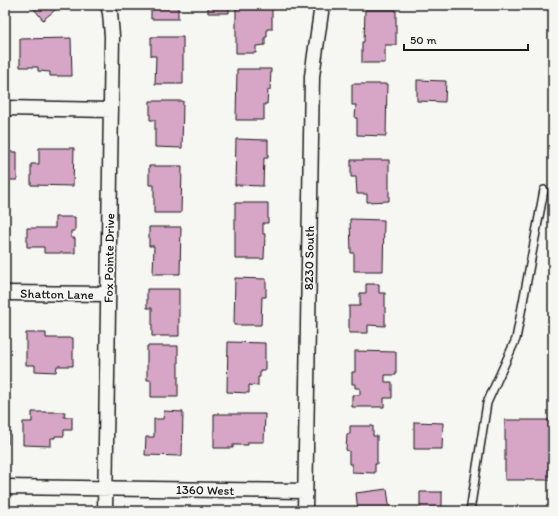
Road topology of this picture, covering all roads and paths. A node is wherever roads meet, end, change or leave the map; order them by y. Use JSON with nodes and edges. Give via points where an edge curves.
{"nodes":[{"id":1,"x":108,"y":5,"type":"edge"},
{"id":2,"x":322,"y":5,"type":"edge"},
{"id":3,"x":5,"y":108,"type":"edge"},
{"id":4,"x":111,"y":110,"type":"junction"},
{"id":5,"x":544,"y":190,"type":"dead end"},
{"id":6,"x":5,"y":293,"type":"edge"},
{"id":7,"x":108,"y":294,"type":"junction"},
{"id":8,"x":5,"y":486,"type":"edge"},
{"id":9,"x":106,"y":488,"type":"junction"},
{"id":10,"x":305,"y":491,"type":"junction"},
{"id":11,"x":105,"y":511,"type":"edge"},
{"id":12,"x":306,"y":511,"type":"edge"},
{"id":13,"x":470,"y":511,"type":"edge"}],
"edges":[{"from":1,"to":4,"type":"street","name":"Fox Pointe Drive","via":[[112,36]]},
{"from":2,"to":10,"type":"street","name":"8230 South","via":[[312,76]]},
{"from":3,"to":4,"type":"street"},
{"from":4,"to":7,"type":"street","name":"Fox Pointe Drive"},
{"from":5,"to":13,"type":"lane","via":[[516,338],[487,403]]},
{"from":6,"to":7,"type":"street","name":"Shatton Lane"},
{"from":7,"to":9,"type":"street","name":"Fox Pointe Drive"},
{"from":8,"to":9,"type":"street","name":"1360 West"},
{"from":9,"to":10,"type":"street","name":"1360 West"},
{"from":9,"to":11,"type":"street","name":"Fox Pointe Drive"},
{"from":10,"to":12,"type":"street","name":"8230 South"}]}
